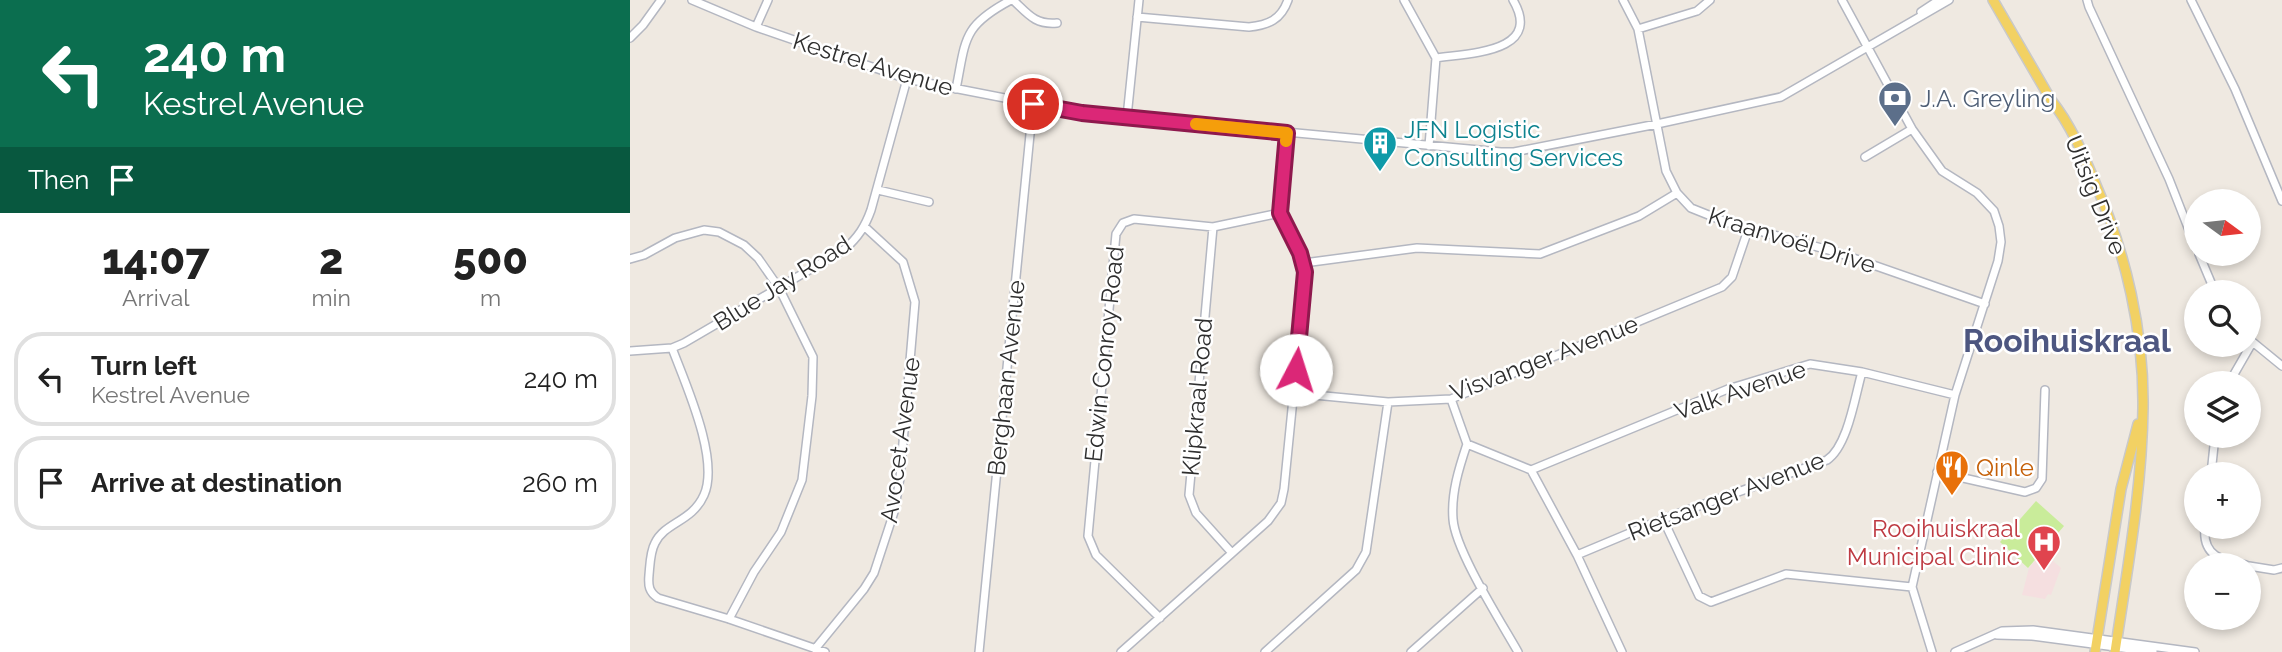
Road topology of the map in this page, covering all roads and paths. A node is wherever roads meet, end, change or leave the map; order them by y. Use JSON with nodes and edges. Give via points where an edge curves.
{"nodes":[{"id":1,"x":661,"y":0,"type":"edge"},
{"id":2,"x":692,"y":0,"type":"edge"},
{"id":3,"x":768,"y":0,"type":"edge"},
{"id":4,"x":1012,"y":0,"type":"edge"},
{"id":5,"x":1139,"y":0,"type":"edge"},
{"id":6,"x":1288,"y":0,"type":"edge"},
{"id":7,"x":1404,"y":0,"type":"edge"},
{"id":8,"x":1513,"y":0,"type":"edge"},
{"id":9,"x":1623,"y":0,"type":"edge"},
{"id":10,"x":1710,"y":0,"type":"edge"},
{"id":11,"x":1842,"y":0,"type":"edge"},
{"id":12,"x":1939,"y":0,"type":"edge"},
{"id":13,"x":1949,"y":0,"type":"edge"},
{"id":14,"x":1993,"y":0,"type":"edge"},
{"id":15,"x":2000,"y":0,"type":"edge"},
{"id":16,"x":2088,"y":0,"type":"edge"},
{"id":17,"x":2191,"y":0,"type":"edge"},
{"id":18,"x":1137,"y":17,"type":"junction"},
{"id":19,"x":1913,"y":19,"type":"junction"},
{"id":20,"x":1057,"y":23,"type":"dead end"},
{"id":21,"x":756,"y":27,"type":"junction"},
{"id":22,"x":1637,"y":29,"type":"junction"},
{"id":23,"x":630,"y":38,"type":"edge"},
{"id":24,"x":1868,"y":46,"type":"junction"},
{"id":25,"x":1436,"y":58,"type":"junction"},
{"id":26,"x":907,"y":79,"type":"junction"},
{"id":27,"x":956,"y":89,"type":"junction"},
{"id":28,"x":1033,"y":104,"type":"junction"},
{"id":29,"x":2060,"y":111,"type":"junction"},
{"id":30,"x":1127,"y":117,"type":"junction"},
{"id":31,"x":1657,"y":124,"type":"junction"},
{"id":32,"x":1912,"y":129,"type":"junction"},
{"id":33,"x":1287,"y":133,"type":"junction"},
{"id":34,"x":1429,"y":146,"type":"junction"},
{"id":35,"x":1865,"y":157,"type":"dead end"},
{"id":36,"x":877,"y":190,"type":"junction"},
{"id":37,"x":1676,"y":193,"type":"junction"},
{"id":38,"x":2282,"y":201,"type":"edge"},
{"id":39,"x":929,"y":202,"type":"dead end"},
{"id":40,"x":1280,"y":213,"type":"junction"},
{"id":41,"x":2184,"y":217,"type":"edge"},
{"id":42,"x":865,"y":227,"type":"junction"},
{"id":43,"x":1213,"y":227,"type":"junction"},
{"id":44,"x":1749,"y":227,"type":"junction"},
{"id":45,"x":630,"y":260,"type":"edge"},
{"id":46,"x":1304,"y":263,"type":"junction"},
{"id":47,"x":779,"y":288,"type":"junction"},
{"id":48,"x":1985,"y":304,"type":"junction"},
{"id":49,"x":673,"y":348,"type":"junction"},
{"id":50,"x":2261,"y":350,"type":"edge"},
{"id":51,"x":630,"y":351,"type":"edge"},
{"id":52,"x":2282,"y":366,"type":"edge"},
{"id":53,"x":1861,"y":372,"type":"junction"},
{"id":54,"x":2045,"y":390,"type":"dead end"},
{"id":55,"x":1293,"y":393,"type":"junction"},
{"id":56,"x":1955,"y":395,"type":"junction"},
{"id":57,"x":1451,"y":399,"type":"junction"},
{"id":58,"x":1388,"y":402,"type":"junction"},
{"id":59,"x":2143,"y":405,"type":"junction"},
{"id":60,"x":1467,"y":444,"type":"junction"},
{"id":61,"x":1531,"y":470,"type":"junction"},
{"id":62,"x":1937,"y":472,"type":"junction"},
{"id":63,"x":1663,"y":519,"type":"junction"},
{"id":64,"x":1232,"y":553,"type":"junction"},
{"id":65,"x":1577,"y":555,"type":"junction"},
{"id":66,"x":2261,"y":568,"type":"edge"},
{"id":67,"x":2282,"y":568,"type":"edge"},
{"id":68,"x":1912,"y":587,"type":"junction"},
{"id":69,"x":1483,"y":588,"type":"junction"},
{"id":70,"x":1160,"y":618,"type":"junction"},
{"id":71,"x":729,"y":619,"type":"junction"},
{"id":72,"x":2096,"y":644,"type":"edge"},
{"id":73,"x":2115,"y":646,"type":"edge"},
{"id":74,"x":815,"y":649,"type":"junction"},
{"id":75,"x":825,"y":652,"type":"edge"},
{"id":76,"x":979,"y":652,"type":"edge"},
{"id":77,"x":1121,"y":652,"type":"edge"},
{"id":78,"x":1265,"y":652,"type":"edge"},
{"id":79,"x":1411,"y":652,"type":"edge"},
{"id":80,"x":1518,"y":652,"type":"edge"},
{"id":81,"x":1622,"y":652,"type":"edge"},
{"id":82,"x":1932,"y":652,"type":"edge"},
{"id":83,"x":1955,"y":652,"type":"edge"},
{"id":84,"x":2153,"y":652,"type":"edge"},
{"id":85,"x":2195,"y":652,"type":"edge"}],
"edges":[{"from":1,"to":23,"type":"street"},
{"from":2,"to":21,"type":"street","name":"Kestrel Avenue"},
{"from":3,"to":21,"type":"street"},
{"from":4,"to":20,"type":"street","via":[[1038,21]]},
{"from":4,"to":27,"type":"street","via":[[975,24]]},
{"from":5,"to":18,"type":"street"},
{"from":6,"to":18,"type":"street","via":[[1275,20],[1249,27]]},
{"from":7,"to":25,"type":"street"},
{"from":8,"to":25,"type":"street","via":[[1520,19],[1511,42]]},
{"from":9,"to":22,"type":"street"},
{"from":10,"to":22,"type":"street","via":[[1697,11]]},
{"from":11,"to":24,"type":"street"},
{"from":12,"to":19,"type":"street","name":"Kestrel Avenue"},
{"from":13,"to":19,"type":"street","name":"Kestrel Avenue"},
{"from":14,"to":29,"type":"main road","name":"Uitsig Drive"},
{"from":15,"to":29,"type":"main road","name":"Uitsig Drive"},
{"from":16,"to":41,"type":"street"},
{"from":17,"to":38,"type":"street"},
{"from":18,"to":30,"type":"street"},
{"from":19,"to":24,"type":"street","name":"Kestrel Avenue"},
{"from":21,"to":26,"type":"street","name":"Kestrel Avenue"},
{"from":22,"to":31,"type":"street"},
{"from":24,"to":31,"type":"street","name":"Kestrel Avenue","via":[[1782,97]]},
{"from":24,"to":32,"type":"street"},
{"from":25,"to":34,"type":"street"},
{"from":26,"to":27,"type":"street","name":"Kestrel Avenue"},
{"from":26,"to":36,"type":"street","name":"Blue Jay Road"},
{"from":27,"to":28,"type":"street","name":"Kestrel Avenue"},
{"from":28,"to":30,"type":"street","name":"Kestrel Avenue"},
{"from":28,"to":76,"type":"street","name":"Berghaan Avenue"},
{"from":29,"to":59,"type":"main road","name":"Uitsig Drive","via":[[2117,236],[2136,320]]},
{"from":30,"to":33,"type":"street","name":"Kestrel Avenue"},
{"from":31,"to":34,"type":"street","name":"Kestrel Avenue","via":[[1514,152]]},
{"from":31,"to":37,"type":"street","via":[[1666,171]]},
{"from":32,"to":35,"type":"street"},
{"from":32,"to":48,"type":"street","via":[[1942,172],[1977,193],[1994,211],[2001,242]]},
{"from":33,"to":34,"type":"street","name":"Kestrel Avenue"},
{"from":33,"to":40,"type":"street"},
{"from":36,"to":39,"type":"street"},
{"from":36,"to":42,"type":"street","name":"Blue Jay Road"},
{"from":37,"to":44,"type":"street","name":"Kraanvoël Drive","via":[[1691,208]]},
{"from":37,"to":46,"type":"street","via":[[1639,216],[1540,254],[1417,248]]},
{"from":40,"to":43,"type":"street","name":"Edwin Conroy Road"},
{"from":40,"to":46,"type":"street"},
{"from":42,"to":47,"type":"street","name":"Blue Jay Road","via":[[845,249]]},
{"from":42,"to":74,"type":"street","name":"Avocet Avenue","via":[[903,262],[915,302],[900,478],[894,512],[870,582]]},
{"from":43,"to":64,"type":"street","name":"Klipkraal Road","via":[[1189,495],[1196,513]]},
{"from":43,"to":70,"type":"street","name":"Edwin Conroy Road","via":[[1134,219],[1120,226],[1115,239],[1087,537],[1096,555]]},
{"from":44,"to":48,"type":"street","name":"Kraanvoël Drive"},
{"from":44,"to":57,"type":"street","name":"Visvanger Avenue","via":[[1732,277],[1722,287]]},
{"from":45,"to":47,"type":"street","via":[[675,238],[714,231],[752,252]]},
{"from":46,"to":55,"type":"street"},
{"from":47,"to":49,"type":"street","name":"Blue Jay Road"},
{"from":47,"to":71,"type":"street","via":[[813,358],[804,471],[781,532]]},
{"from":48,"to":56,"type":"street"},
{"from":49,"to":51,"type":"street","name":"Blue Jay Road"},
{"from":49,"to":71,"type":"street","via":[[703,433],[707,487],[694,511],[655,542],[651,592]]},
{"from":50,"to":52,"type":"street"},
{"from":53,"to":56,"type":"street","name":"Valk Avenue"},
{"from":53,"to":61,"type":"street","name":"Valk Avenue","via":[[1804,365],[1728,389]]},
{"from":53,"to":63,"type":"street","name":"Rietsanger Avenue","via":[[1842,441],[1833,456]]},
{"from":54,"to":62,"type":"street","via":[[2042,479],[2036,488],[2025,492]]},
{"from":55,"to":58,"type":"street","name":"Visvanger Avenue"},
{"from":55,"to":64,"type":"street","via":[[1281,503]]},
{"from":56,"to":62,"type":"street"},
{"from":57,"to":58,"type":"street","name":"Visvanger Avenue"},
{"from":57,"to":60,"type":"street"},
{"from":58,"to":78,"type":"street","via":[[1366,552],[1356,570]]},
{"from":59,"to":72,"type":"main road","name":"Uitsig Drive","via":[[2121,489]]},
{"from":59,"to":73,"type":"main road","name":"Uitsig Drive","via":[[2138,490]]},
{"from":60,"to":61,"type":"street"},
{"from":60,"to":69,"type":"street","via":[[1457,477],[1454,525]]},
{"from":61,"to":65,"type":"street"},
{"from":62,"to":68,"type":"street"},
{"from":63,"to":65,"type":"street","name":"Rietsanger Avenue"},
{"from":63,"to":68,"type":"street","via":[[1699,596],[1706,601],[1786,574]]},
{"from":64,"to":70,"type":"street"},
{"from":65,"to":81,"type":"street"},
{"from":66,"to":67,"type":"street"},
{"from":68,"to":82,"type":"street"},
{"from":69,"to":79,"type":"street"},
{"from":69,"to":80,"type":"street"},
{"from":70,"to":77,"type":"street"},
{"from":71,"to":74,"type":"street"},
{"from":72,"to":73,"type":"street"},
{"from":72,"to":83,"type":"street","via":[[1993,635]]},
{"from":73,"to":84,"type":"street"},
{"from":73,"to":85,"type":"street"},
{"from":74,"to":75,"type":"street"}]}
